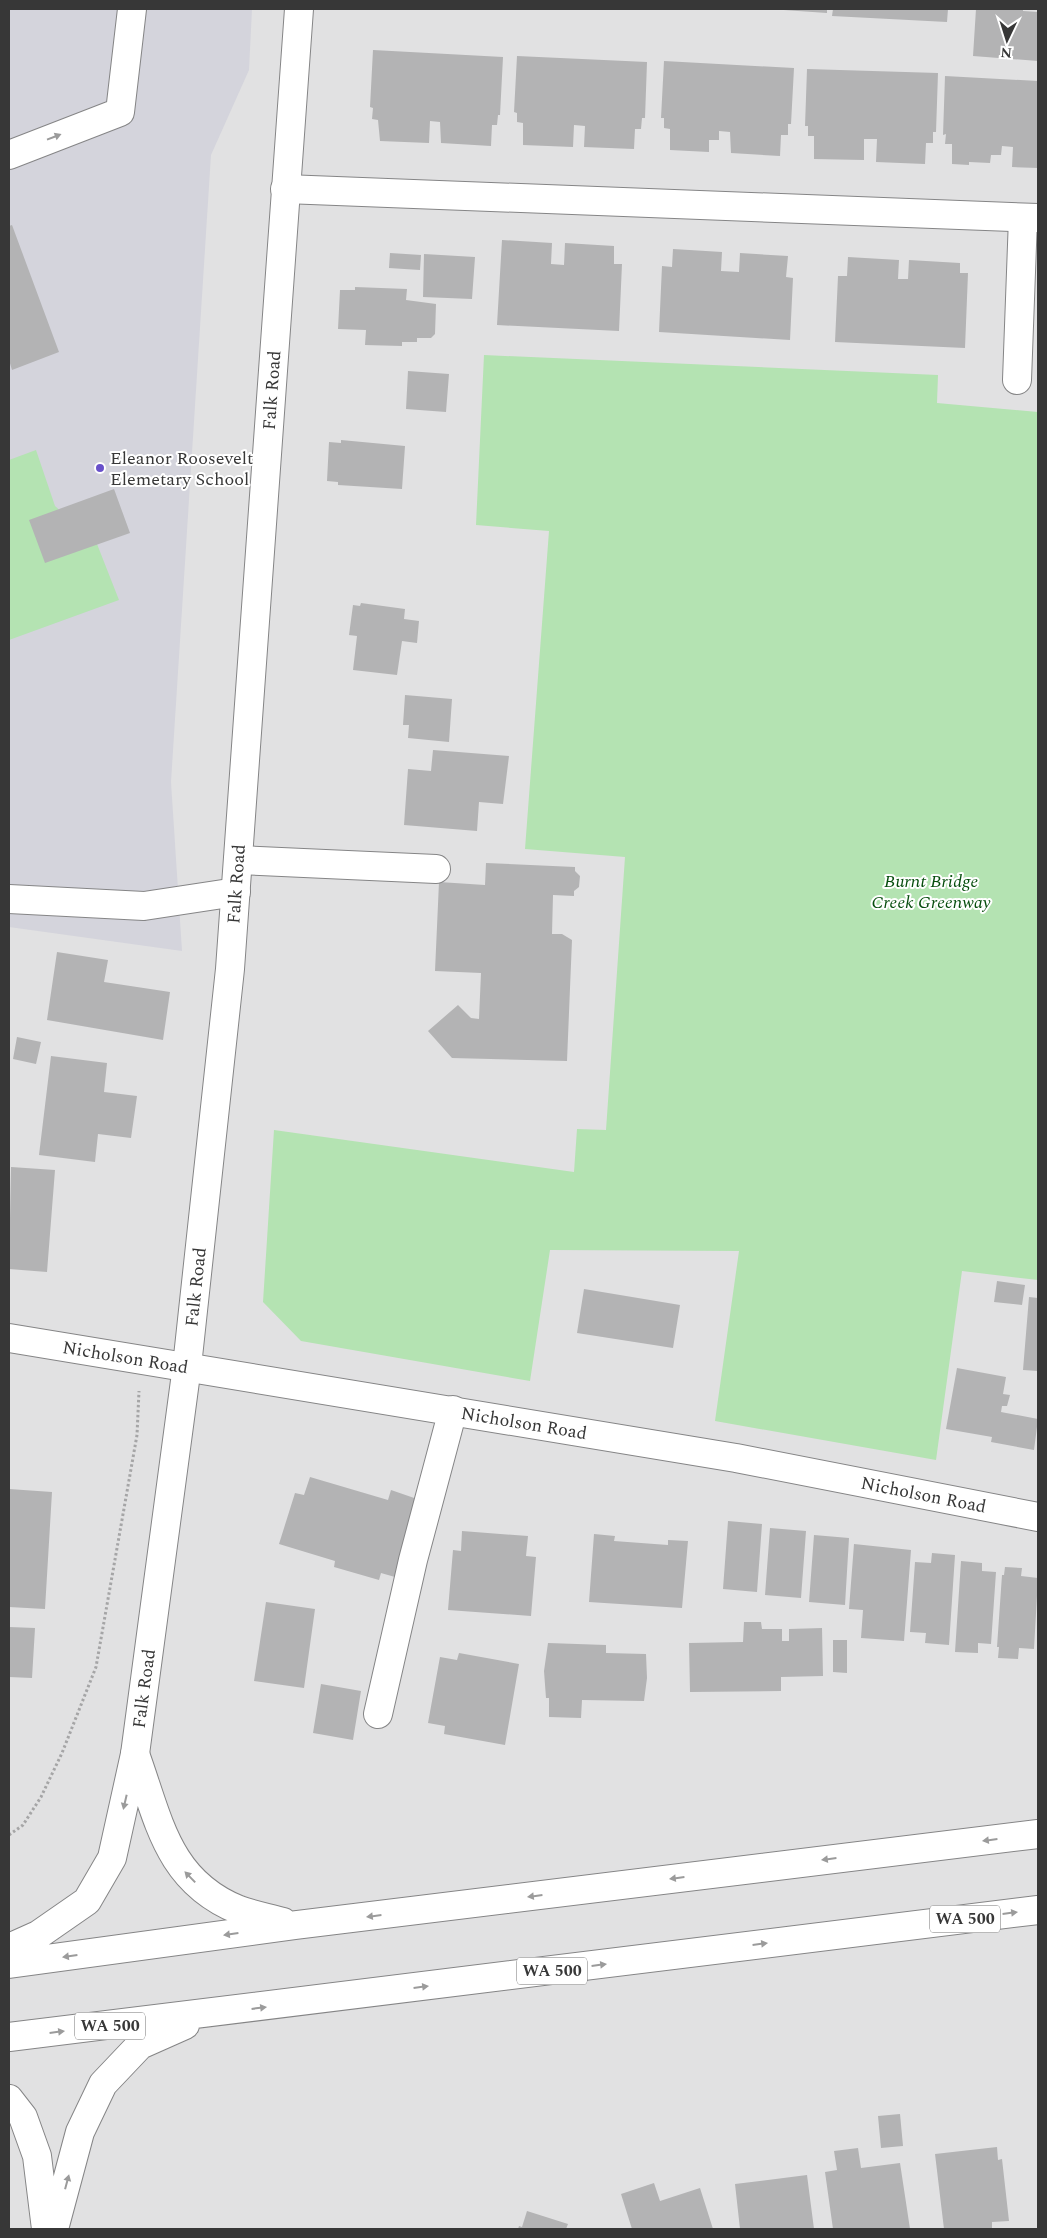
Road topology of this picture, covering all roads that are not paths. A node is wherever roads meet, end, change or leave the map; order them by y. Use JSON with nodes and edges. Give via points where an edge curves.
{"nodes":[{"id":1,"x":132,"y":9,"type":"edge"},
{"id":2,"x":299,"y":9,"type":"edge"},
{"id":3,"x":9,"y":155,"type":"edge"},
{"id":4,"x":285,"y":188,"type":"junction"},
{"id":5,"x":1031,"y":218,"type":"edge"},
{"id":6,"x":1017,"y":380,"type":"dead end"},
{"id":7,"x":238,"y":860,"type":"junction"},
{"id":8,"x":436,"y":869,"type":"dead end"},
{"id":9,"x":236,"y":892,"type":"junction"},
{"id":10,"x":9,"y":899,"type":"edge"},
{"id":11,"x":9,"y":1338,"type":"edge"},
{"id":12,"x":187,"y":1366,"type":"junction"},
{"id":13,"x":453,"y":1410,"type":"junction"},
{"id":14,"x":1038,"y":1517,"type":"edge"},
{"id":15,"x":378,"y":1714,"type":"dead end"},
{"id":16,"x":136,"y":1754,"type":"junction"},
{"id":17,"x":1038,"y":1834,"type":"edge"},
{"id":18,"x":1038,"y":1910,"type":"edge"},
{"id":19,"x":296,"y":1925,"type":"junction"},
{"id":20,"x":9,"y":1948,"type":"edge"},
{"id":21,"x":9,"y":1964,"type":"edge"},
{"id":22,"x":211,"y":2014,"type":"junction"},
{"id":23,"x":9,"y":2038,"type":"edge"},
{"id":24,"x":9,"y":2099,"type":"edge"},
{"id":25,"x":46,"y":2229,"type":"edge"},
{"id":26,"x":54,"y":2229,"type":"edge"}],
"edges":[{"from":3,"to":1,"type":"main road","one_way":true,"via":[[120,112]]},
{"from":2,"to":4,"type":"main road","name":"Falk Road"},
{"from":4,"to":5,"type":"main road"},
{"from":4,"to":7,"type":"main road","name":"Falk Road"},
{"from":5,"to":6,"type":"main road"},
{"from":7,"to":8,"type":"main road"},
{"from":7,"to":9,"type":"main road","name":"Falk Road"},
{"from":9,"to":10,"type":"main road","via":[[144,906]]},
{"from":9,"to":12,"type":"main road","name":"Falk Road"},
{"from":11,"to":12,"type":"main road","name":"Nicholson Road"},
{"from":12,"to":13,"type":"main road","name":"Nicholson Road"},
{"from":12,"to":16,"type":"main road","name":"Falk Road"},
{"from":13,"to":14,"type":"main road","name":"Nicholson Road","via":[[736,1458]]},
{"from":13,"to":15,"type":"main road","via":[[413,1560]]},
{"from":19,"to":16,"type":"main road","one_way":true,"via":[[240,1910],[214,1898],[180,1867],[165,1840]]},
{"from":16,"to":20,"type":"main road","name":"Falk Road","one_way":true,"via":[[112,1858],[87,1900],[38,1935]]},
{"from":17,"to":19,"type":"main road","one_way":true},
{"from":22,"to":18,"type":"main road","number":"WA 500","one_way":true},
{"from":19,"to":21,"type":"main road","one_way":true},
{"from":23,"to":22,"type":"main road","number":"WA 500","one_way":true},
{"from":26,"to":22,"type":"main road","one_way":true,"via":[[80,2132],[103,2084],[140,2045]]},
{"from":24,"to":25,"type":"main road","via":[[23,2117],[37,2156]]}]}
